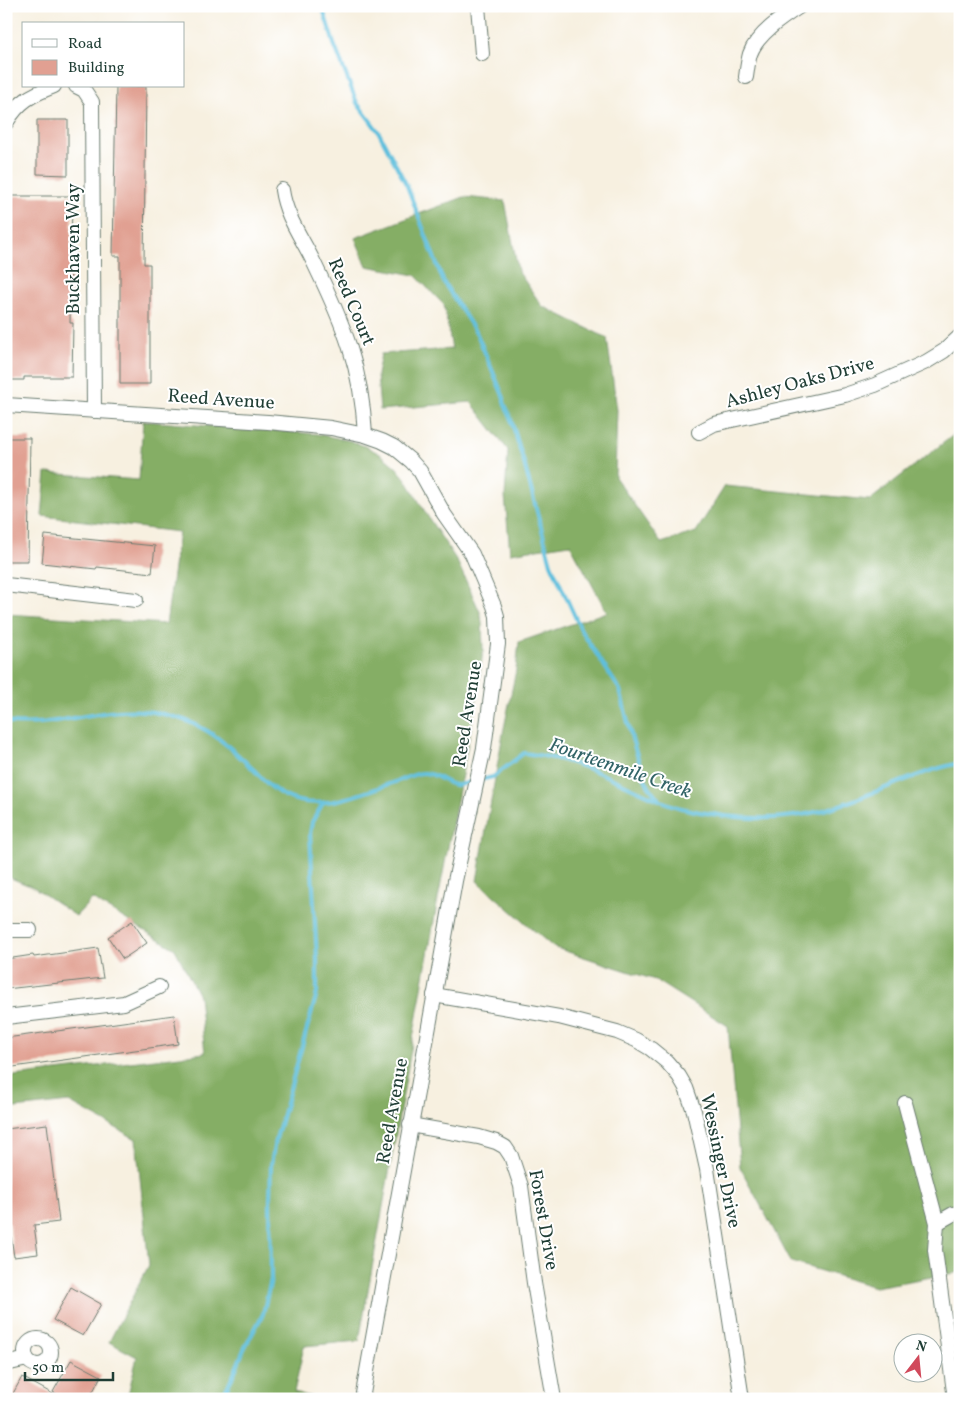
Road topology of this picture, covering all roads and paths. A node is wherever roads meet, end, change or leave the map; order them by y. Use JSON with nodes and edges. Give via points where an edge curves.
{"nodes":[{"id":1,"x":478,"y":6,"type":"edge"},
{"id":2,"x":800,"y":6,"type":"edge"},
{"id":3,"x":482,"y":54,"type":"dead end"},
{"id":4,"x":746,"y":77,"type":"dead end"},
{"id":5,"x":49,"y":88,"type":"edge"},
{"id":6,"x":80,"y":88,"type":"edge"},
{"id":7,"x":6,"y":122,"type":"edge"},
{"id":8,"x":282,"y":190,"type":"dead end"},
{"id":9,"x":960,"y":336,"type":"edge"},
{"id":10,"x":6,"y":406,"type":"edge"},
{"id":11,"x":94,"y":411,"type":"junction"},
{"id":12,"x":699,"y":432,"type":"dead end"},
{"id":13,"x":366,"y":435,"type":"junction"},
{"id":14,"x":6,"y":586,"type":"edge"},
{"id":15,"x":136,"y":600,"type":"dead end"},
{"id":16,"x":6,"y":930,"type":"edge"},
{"id":17,"x":30,"y":930,"type":"dead end"},
{"id":18,"x":159,"y":987,"type":"dead end"},
{"id":19,"x":434,"y":995,"type":"junction"},
{"id":20,"x":6,"y":1017,"type":"edge"},
{"id":21,"x":905,"y":1102,"type":"dead end"},
{"id":22,"x":410,"y":1125,"type":"junction"},
{"id":23,"x":960,"y":1213,"type":"edge"},
{"id":24,"x":937,"y":1223,"type":"junction"},
{"id":25,"x":27,"y":1359,"type":"dead end"},
{"id":26,"x":6,"y":1364,"type":"edge"},
{"id":27,"x":362,"y":1399,"type":"edge"},
{"id":28,"x":554,"y":1399,"type":"edge"},
{"id":29,"x":742,"y":1399,"type":"edge"},
{"id":30,"x":955,"y":1399,"type":"edge"}],
"edges":[{"from":1,"to":3,"type":"street"},
{"from":2,"to":4,"type":"street","via":[[757,41],[750,53]]},
{"from":5,"to":7,"type":"street","via":[[31,96]]},
{"from":6,"to":11,"type":"street","name":"Buckhaven Way","via":[[92,102]]},
{"from":8,"to":13,"type":"street","name":"Reed Court","via":[[294,228],[311,255],[346,332],[359,379]]},
{"from":9,"to":12,"type":"street","name":"Ashley Oaks Drive","via":[[926,362],[875,385],[845,395],[714,424]]},
{"from":10,"to":11,"type":"street","name":"Reed Avenue"},
{"from":11,"to":13,"type":"street","name":"Reed Avenue","via":[[277,423]]},
{"from":13,"to":19,"type":"street","name":"Reed Avenue","via":[[394,447],[420,471],[472,554],[494,606],[498,630],[484,748]]},
{"from":14,"to":15,"type":"street"},
{"from":16,"to":17,"type":"street"},
{"from":18,"to":20,"type":"street","via":[[124,1003]]},
{"from":19,"to":22,"type":"street","name":"Reed Avenue"},
{"from":19,"to":29,"type":"street","name":"Wessinger Drive","via":[[559,1017],[617,1032],[651,1049],[679,1076],[694,1111],[707,1169]]},
{"from":21,"to":24,"type":"street"},
{"from":22,"to":27,"type":"street","name":"Reed Avenue"},
{"from":22,"to":28,"type":"street","name":"Forest Drive","via":[[496,1142],[511,1156],[521,1186]]},
{"from":23,"to":24,"type":"street"},
{"from":24,"to":30,"type":"street","via":[[936,1258]]},
{"from":25,"to":26,"type":"street"}]}
